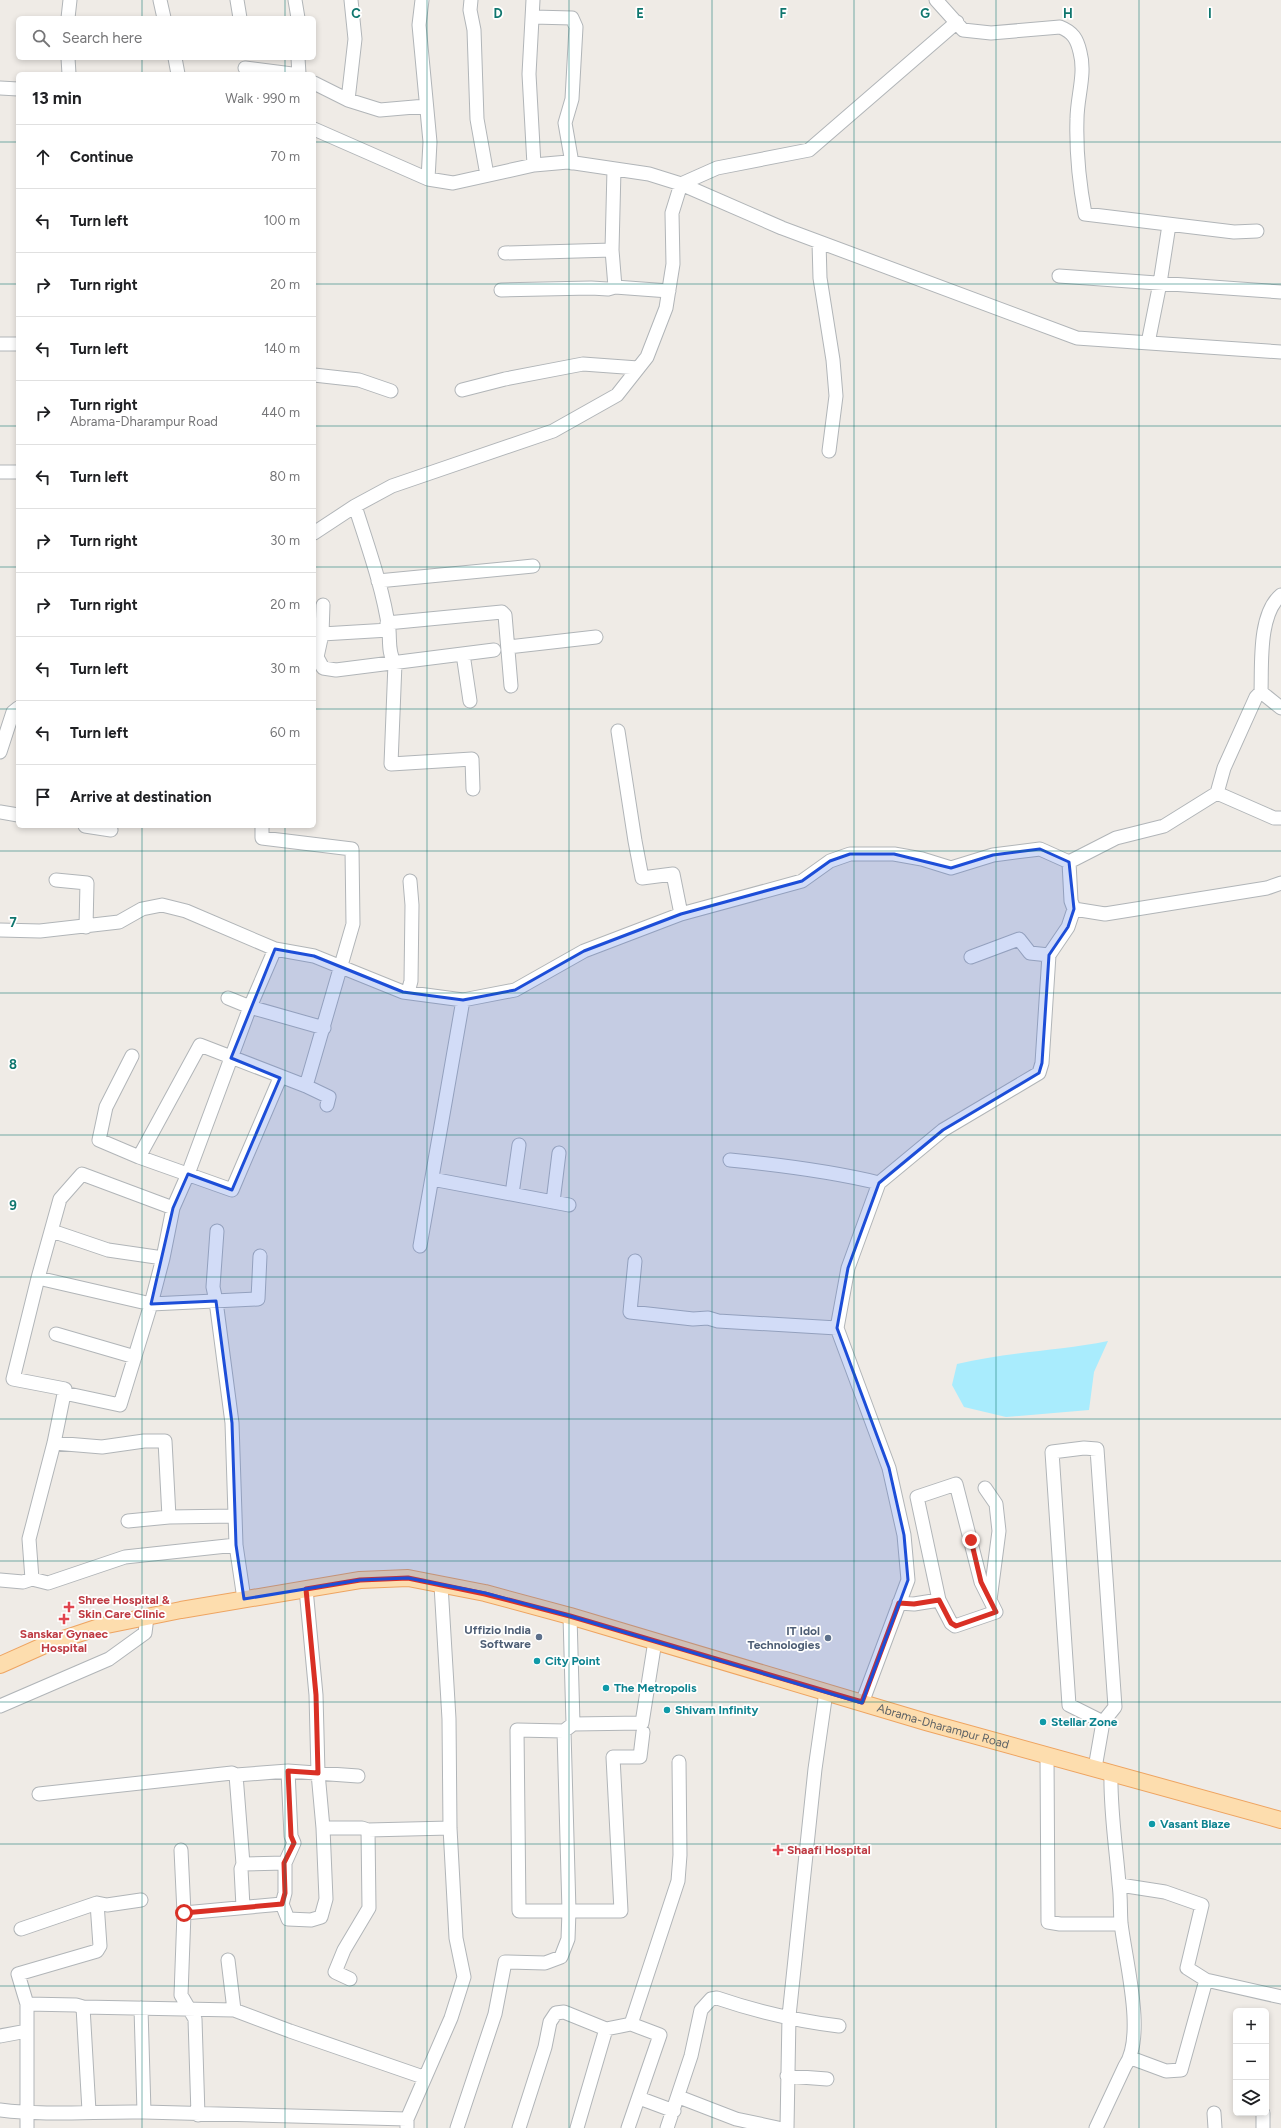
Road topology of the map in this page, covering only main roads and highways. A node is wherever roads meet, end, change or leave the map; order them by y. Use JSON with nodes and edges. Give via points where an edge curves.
{"nodes":[{"id":1,"x":0,"y":1665,"type":"edge"},
{"id":2,"x":1281,"y":1820,"type":"edge"}],
"edges":[{"from":1,"to":2,"type":"main road","name":"Abrama-Dharampur Road","via":[[59,1640],[102,1626],[360,1580],[408,1578],[485,1594],[570,1616],[826,1692]]}]}
